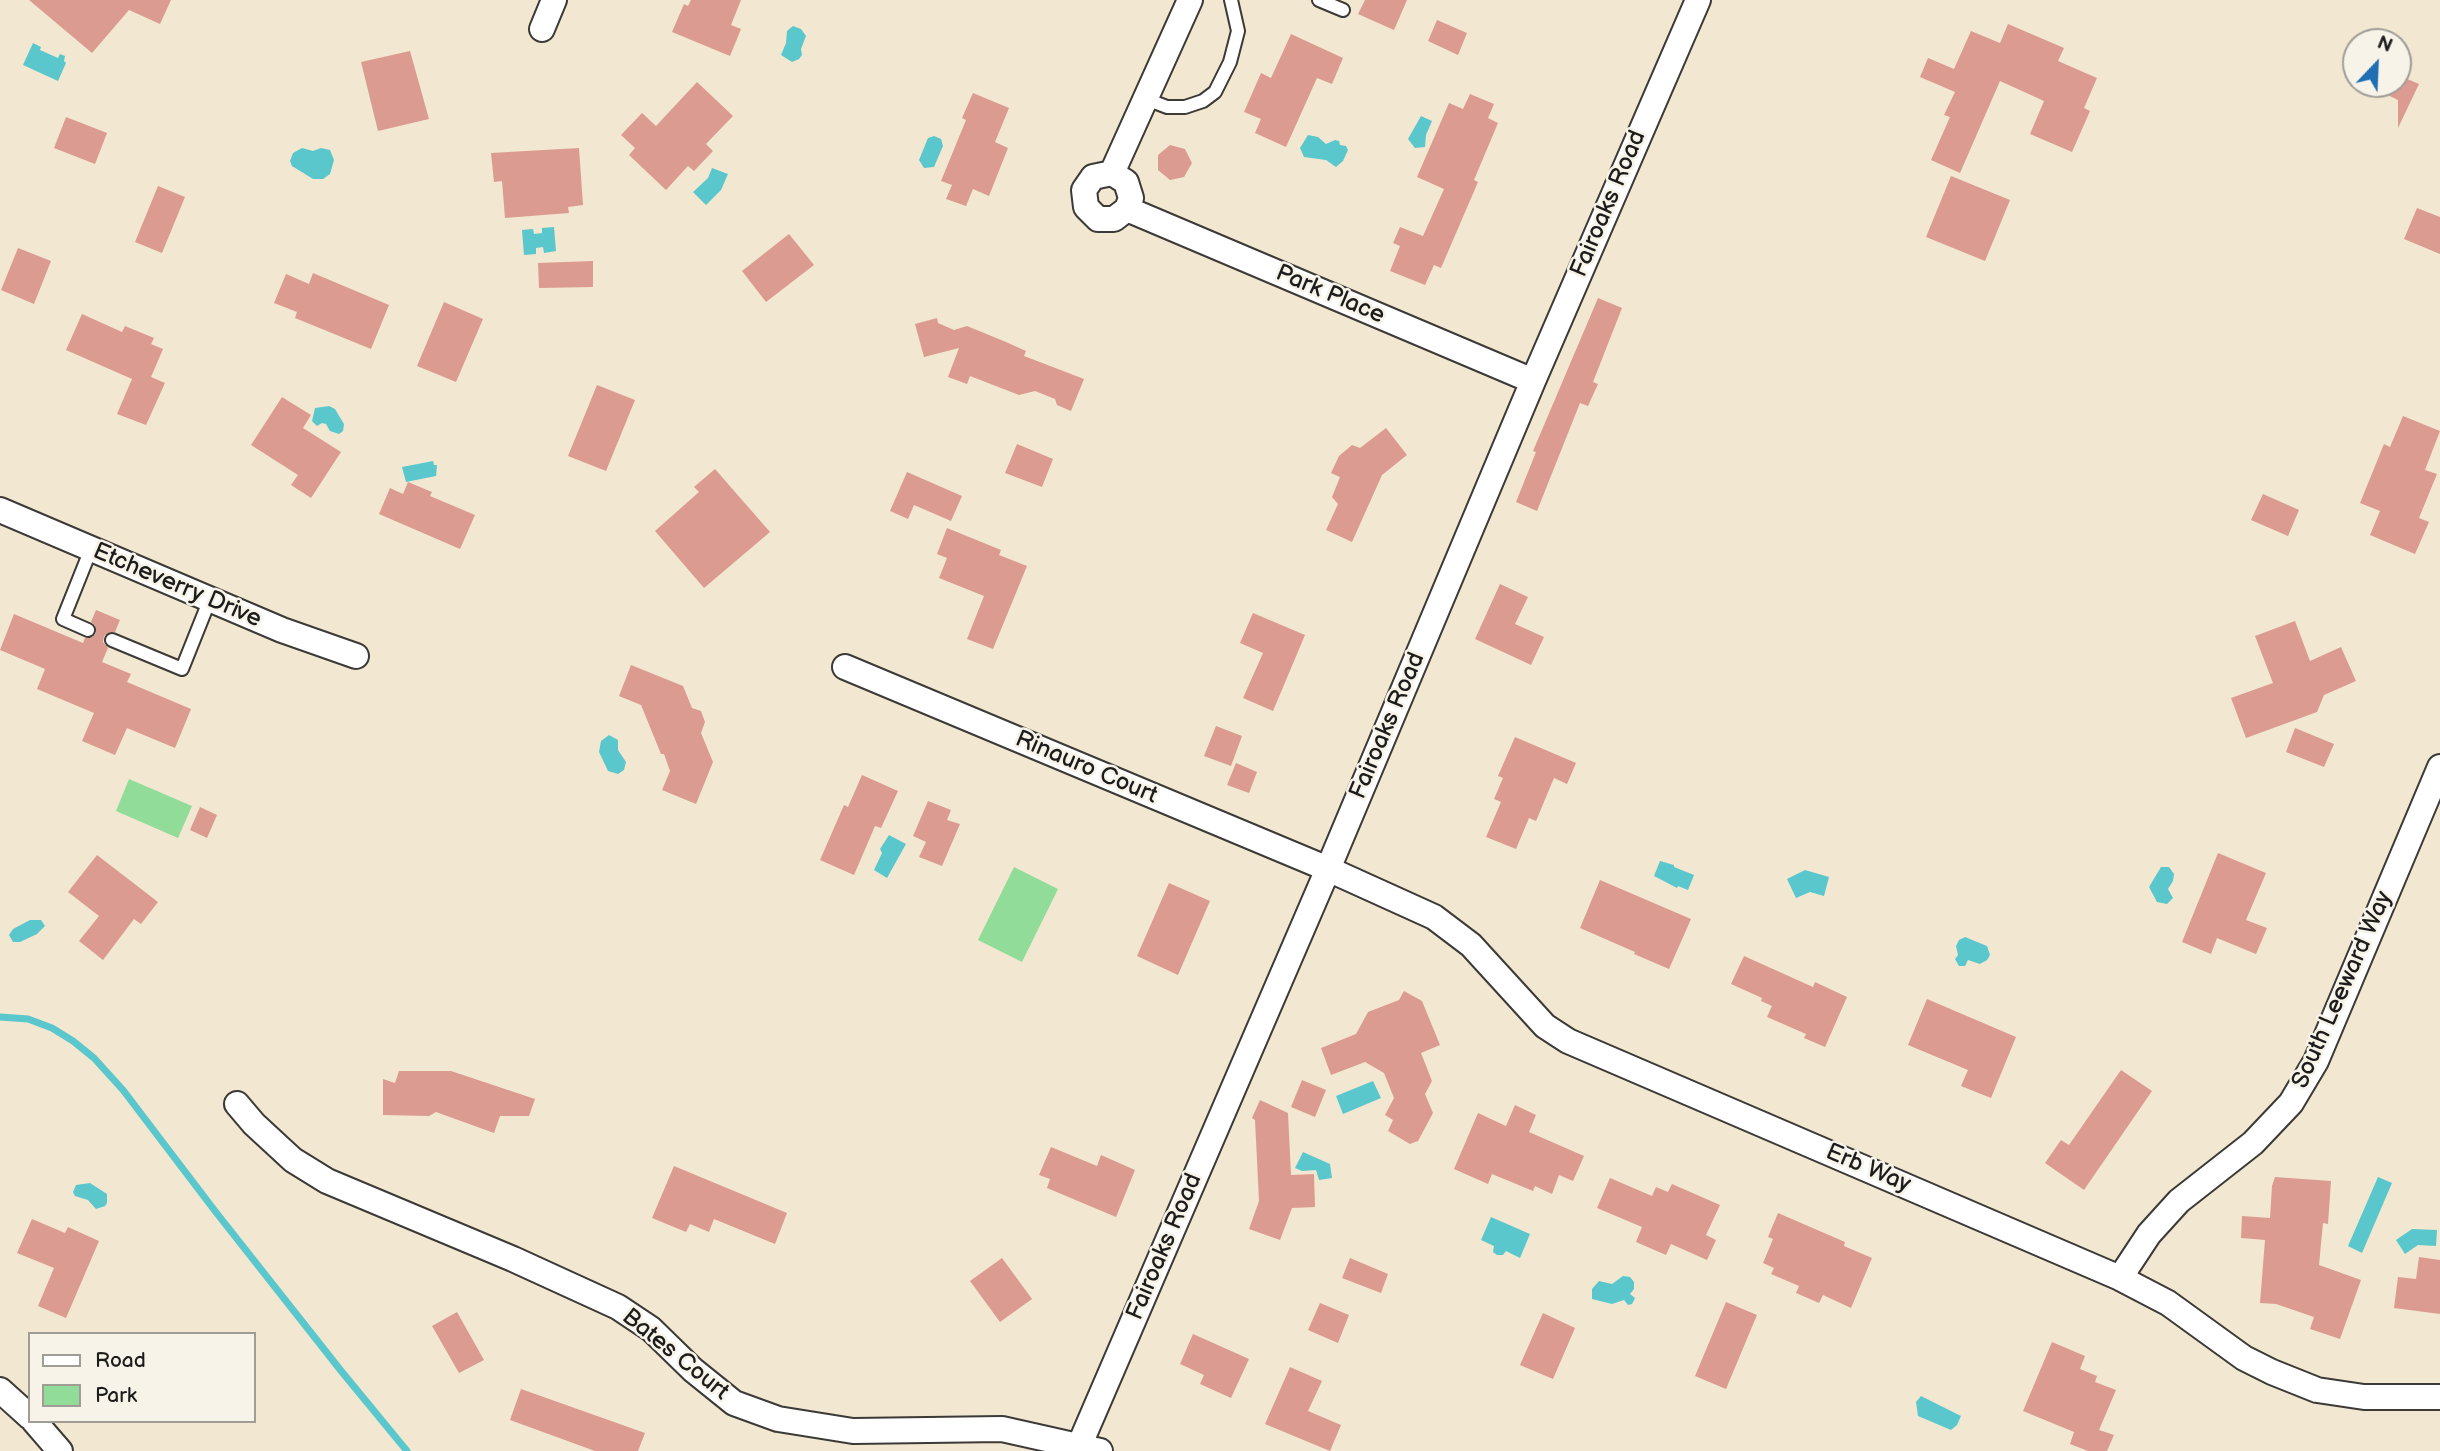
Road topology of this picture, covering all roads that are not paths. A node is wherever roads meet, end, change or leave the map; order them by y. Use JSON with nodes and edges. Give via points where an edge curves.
{"nodes":[{"id":1,"x":554,"y":0,"type":"edge"},
{"id":2,"x":1190,"y":0,"type":"edge"},
{"id":3,"x":1231,"y":0,"type":"edge"},
{"id":4,"x":1320,"y":0,"type":"edge"},
{"id":5,"x":1698,"y":0,"type":"edge"},
{"id":6,"x":1343,"y":10,"type":"dead end"},
{"id":7,"x":542,"y":29,"type":"dead end"},
{"id":8,"x":1146,"y":99,"type":"junction"},
{"id":9,"x":1112,"y":173,"type":"junction"},
{"id":10,"x":1127,"y":209,"type":"junction"},
{"id":11,"x":1533,"y":381,"type":"junction"},
{"id":12,"x":0,"y":510,"type":"edge"},
{"id":13,"x":91,"y":549,"type":"junction"},
{"id":14,"x":210,"y":600,"type":"junction"},
{"id":15,"x":88,"y":630,"type":"dead end"},
{"id":16,"x":112,"y":640,"type":"dead end"},
{"id":17,"x":356,"y":656,"type":"dead end"},
{"id":18,"x":845,"y":667,"type":"dead end"},
{"id":19,"x":2440,"y":767,"type":"edge"},
{"id":20,"x":1328,"y":869,"type":"junction"},
{"id":21,"x":237,"y":1104,"type":"dead end"},
{"id":22,"x":2120,"y":1278,"type":"junction"},
{"id":23,"x":0,"y":1390,"type":"edge"},
{"id":24,"x":2440,"y":1397,"type":"edge"},
{"id":25,"x":28,"y":1415,"type":"edge"},
{"id":26,"x":36,"y":1423,"type":"edge"},
{"id":27,"x":1085,"y":1449,"type":"edge"},
{"id":28,"x":60,"y":1451,"type":"edge"}],
"edges":[{"from":1,"to":7,"type":"street"},
{"from":2,"to":8,"type":"street"},
{"from":3,"to":8,"type":"lane","via":[[1238,31],[1215,92],[1185,107],[1167,107]]},
{"from":4,"to":6,"type":"lane"},
{"from":5,"to":11,"type":"street","name":"Fairoaks Road"},
{"from":8,"to":9,"type":"street"},
{"from":9,"to":10,"type":"street","via":[[1126,182],[1131,198]]},
{"from":9,"to":10,"type":"street","via":[[1093,177],[1084,190],[1086,207],[1098,219],[1114,219]]},
{"from":10,"to":11,"type":"street","name":"Park Place"},
{"from":11,"to":20,"type":"street","name":"Fairoaks Road"},
{"from":12,"to":13,"type":"street","name":"Etcheverry Drive"},
{"from":13,"to":14,"type":"street","name":"Etcheverry Drive"},
{"from":13,"to":15,"type":"lane","via":[[63,619]]},
{"from":14,"to":16,"type":"lane","via":[[182,669]]},
{"from":14,"to":17,"type":"street","name":"Etcheverry Drive"},
{"from":18,"to":20,"type":"street","name":"Rinauro Court"},
{"from":19,"to":22,"type":"street","name":"South Leeward Way","via":[[2316,1061],[2291,1103],[2253,1143],[2179,1201],[2149,1234]]},
{"from":20,"to":22,"type":"street","name":"Erb Way","via":[[1434,917],[1471,945],[1545,1026],[1568,1041]]},
{"from":20,"to":27,"type":"street","name":"Fairoaks Road"},
{"from":21,"to":27,"type":"street","name":"Bates Court","via":[[293,1160],[327,1181],[618,1307],[651,1329],[734,1403],[778,1419],[853,1431],[1002,1429]]},
{"from":22,"to":24,"type":"street","name":"Erb Way","via":[[2168,1303],[2245,1358],[2317,1390],[2364,1397]]},
{"from":23,"to":25,"type":"street"},
{"from":26,"to":28,"type":"street"}]}
